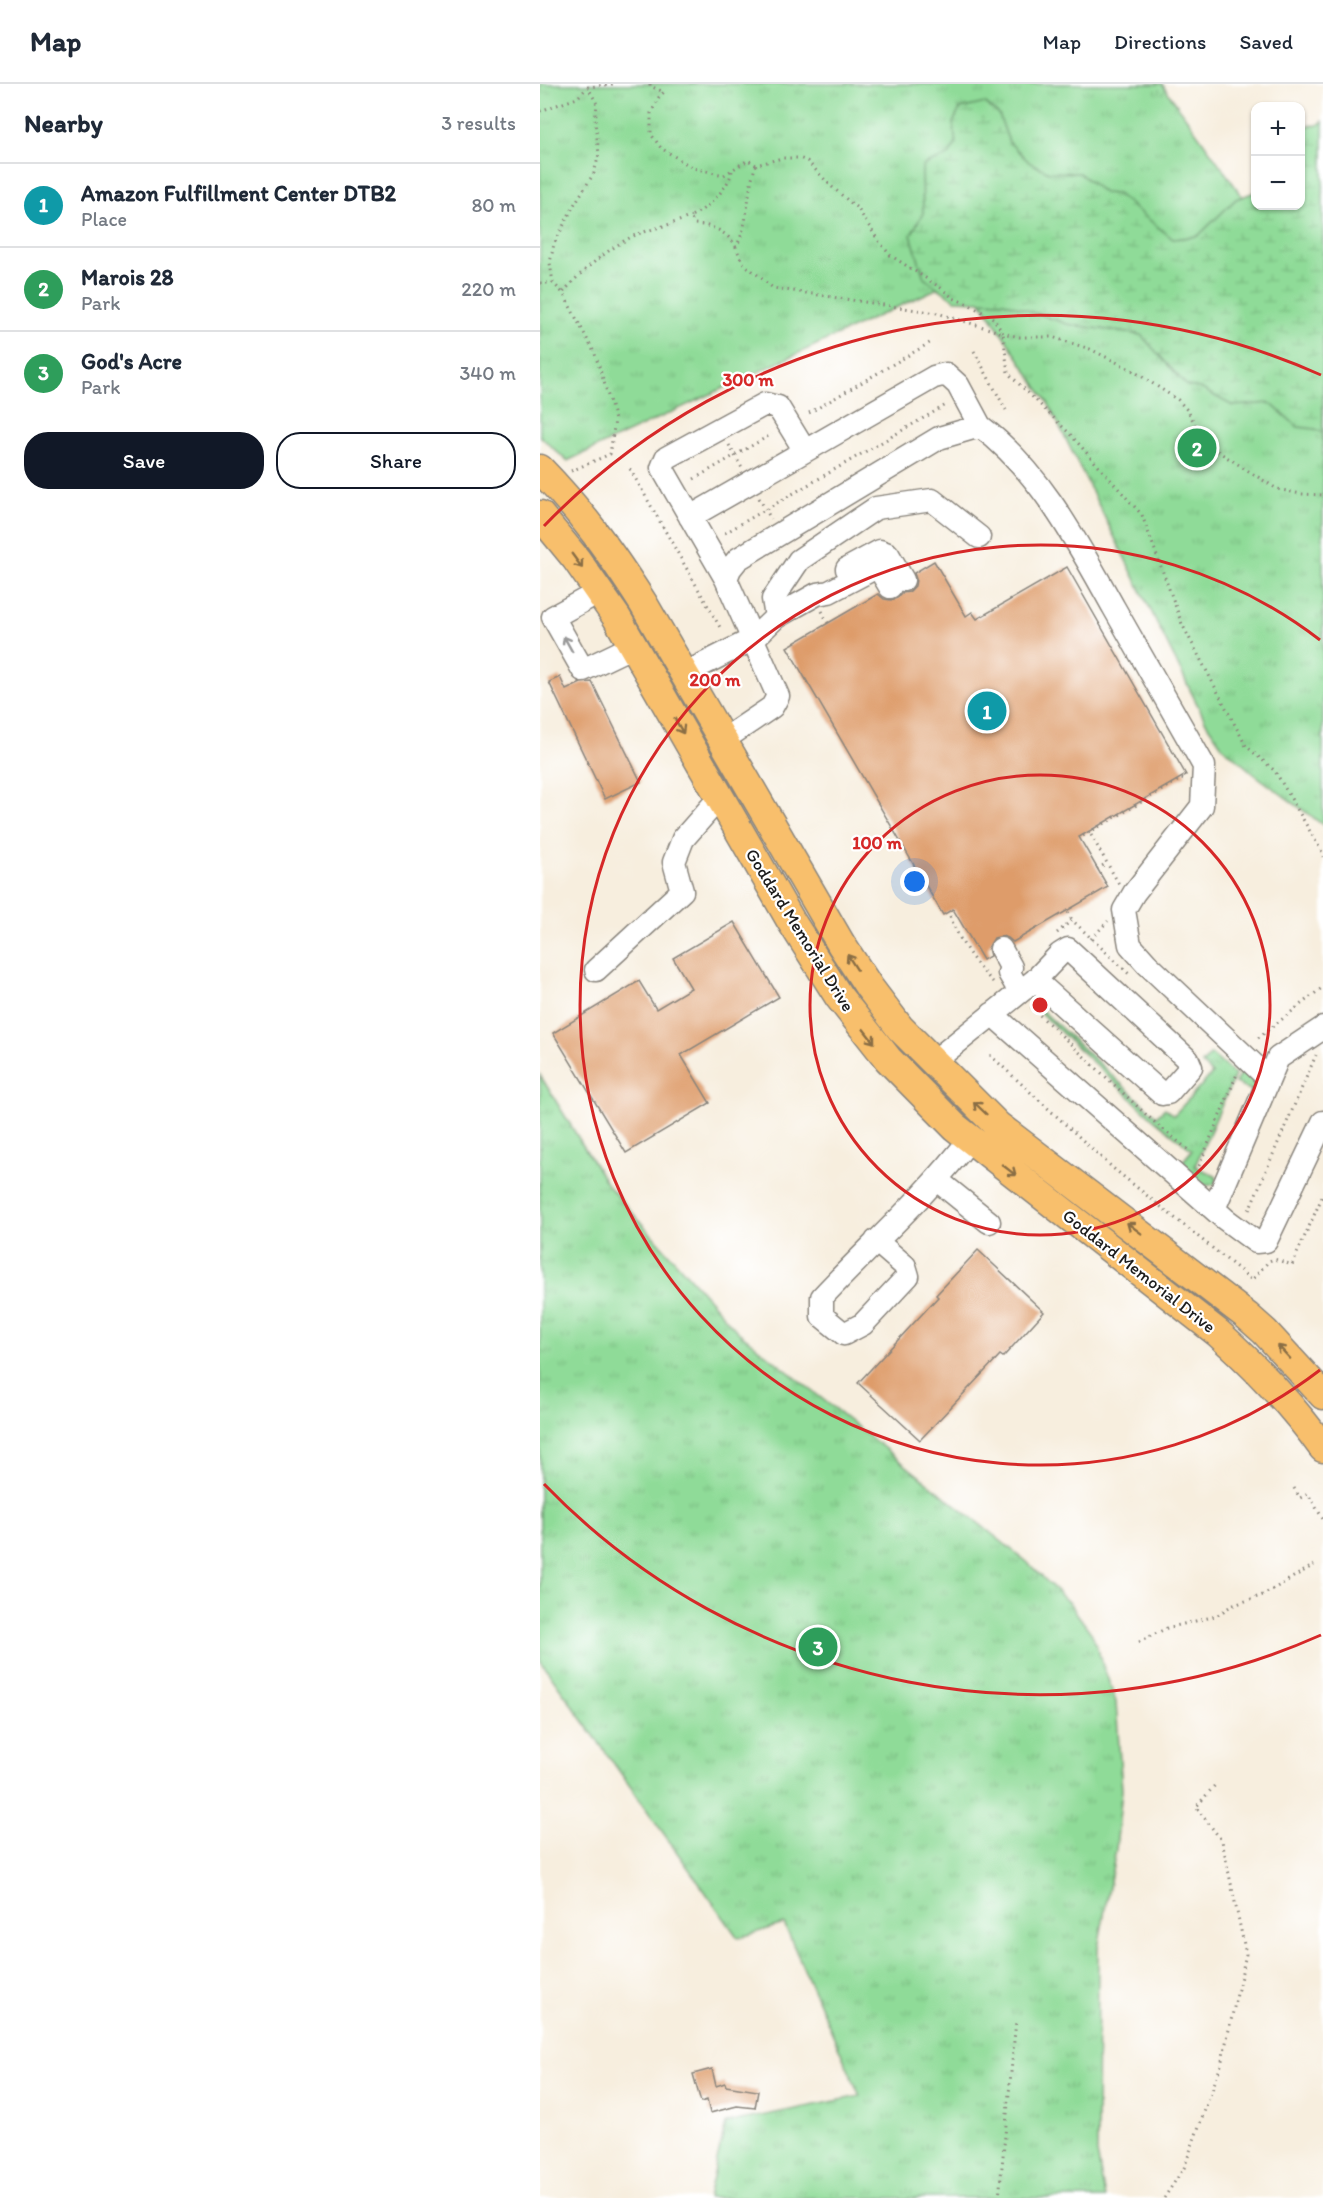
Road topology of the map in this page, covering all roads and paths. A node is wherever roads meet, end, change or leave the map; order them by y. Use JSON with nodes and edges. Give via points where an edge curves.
{"nodes":[{"id":1,"x":614,"y":84,"type":"edge"},
{"id":2,"x":650,"y":84,"type":"edge"},
{"id":3,"x":588,"y":87,"type":"junction"},
{"id":4,"x":540,"y":111,"type":"edge"},
{"id":5,"x":756,"y":165,"type":"junction"},
{"id":6,"x":732,"y":170,"type":"junction"},
{"id":7,"x":691,"y":216,"type":"junction"},
{"id":8,"x":736,"y":247,"type":"junction"},
{"id":9,"x":742,"y":262,"type":"dead end"},
{"id":10,"x":540,"y":283,"type":"edge"},
{"id":11,"x":552,"y":283,"type":"junction"},
{"id":12,"x":563,"y":293,"type":"junction"},
{"id":13,"x":933,"y":341,"type":"dead end"},
{"id":14,"x":974,"y":351,"type":"dead end"},
{"id":15,"x":946,"y":405,"type":"dead end"},
{"id":16,"x":1006,"y":410,"type":"dead end"},
{"id":17,"x":809,"y":413,"type":"dead end"},
{"id":18,"x":980,"y":426,"type":"junction"},
{"id":19,"x":720,"y":429,"type":"junction"},
{"id":20,"x":772,"y":434,"type":"dead end"},
{"id":21,"x":805,"y":451,"type":"junction"},
{"id":22,"x":735,"y":455,"type":"junction"},
{"id":23,"x":540,"y":469,"type":"edge"},
{"id":24,"x":630,"y":469,"type":"dead end"},
{"id":25,"x":568,"y":472,"type":"dead end"},
{"id":26,"x":744,"y":472,"type":"dead end"},
{"id":27,"x":694,"y":478,"type":"dead end"},
{"id":28,"x":756,"y":492,"type":"dead end"},
{"id":29,"x":1323,"y":495,"type":"edge"},
{"id":30,"x":766,"y":509,"type":"junction"},
{"id":31,"x":540,"y":515,"type":"edge"},
{"id":32,"x":690,"y":517,"type":"junction"},
{"id":33,"x":775,"y":525,"type":"dead end"},
{"id":34,"x":725,"y":533,"type":"dead end"},
{"id":35,"x":979,"y":537,"type":"dead end"},
{"id":36,"x":726,"y":579,"type":"junction"},
{"id":37,"x":897,"y":583,"type":"dead end"},
{"id":38,"x":599,"y":592,"type":"junction"},
{"id":39,"x":776,"y":617,"type":"junction"},
{"id":40,"x":721,"y":628,"type":"dead end"},
{"id":41,"x":753,"y":639,"type":"junction"},
{"id":42,"x":633,"y":646,"type":"junction"},
{"id":43,"x":684,"y":674,"type":"junction"},
{"id":44,"x":723,"y":740,"type":"junction"},
{"id":45,"x":1203,"y":787,"type":"junction"},
{"id":46,"x":720,"y":797,"type":"junction"},
{"id":47,"x":1090,"y":835,"type":"dead end"},
{"id":48,"x":1083,"y":836,"type":"dead end"},
{"id":49,"x":1107,"y":863,"type":"junction"},
{"id":50,"x":1097,"y":869,"type":"dead end"},
{"id":51,"x":1121,"y":886,"type":"dead end"},
{"id":52,"x":1068,"y":912,"type":"dead end"},
{"id":53,"x":950,"y":916,"type":"dead end"},
{"id":54,"x":1072,"y":920,"type":"dead end"},
{"id":55,"x":1109,"y":920,"type":"dead end"},
{"id":56,"x":963,"y":931,"type":"dead end"},
{"id":57,"x":957,"y":934,"type":"junction"},
{"id":58,"x":1091,"y":939,"type":"dead end"},
{"id":59,"x":996,"y":952,"type":"dead end"},
{"id":60,"x":596,"y":970,"type":"dead end"},
{"id":61,"x":1018,"y":987,"type":"junction"},
{"id":62,"x":1323,"y":987,"type":"edge"},
{"id":63,"x":992,"y":1014,"type":"junction"},
{"id":64,"x":1258,"y":1038,"type":"dead end"},
{"id":65,"x":1321,"y":1039,"type":"edge"},
{"id":66,"x":933,"y":1062,"type":"junction"},
{"id":67,"x":1269,"y":1078,"type":"junction"},
{"id":68,"x":1323,"y":1122,"type":"edge"},
{"id":69,"x":970,"y":1139,"type":"junction"},
{"id":70,"x":1190,"y":1151,"type":"dead end"},
{"id":71,"x":937,"y":1180,"type":"junction"},
{"id":72,"x":1214,"y":1209,"type":"junction"},
{"id":73,"x":1249,"y":1210,"type":"dead end"},
{"id":74,"x":989,"y":1222,"type":"dead end"},
{"id":75,"x":876,"y":1241,"type":"dead end"},
{"id":76,"x":1323,"y":1395,"type":"edge"},
{"id":77,"x":1323,"y":1448,"type":"edge"},
{"id":78,"x":1294,"y":1488,"type":"dead end"},
{"id":79,"x":1323,"y":1519,"type":"edge"},
{"id":80,"x":1314,"y":1565,"type":"dead end"},
{"id":81,"x":1139,"y":1642,"type":"dead end"},
{"id":82,"x":1216,"y":1784,"type":"dead end"},
{"id":83,"x":1016,"y":2020,"type":"dead end"},
{"id":84,"x":999,"y":2198,"type":"edge"},
{"id":85,"x":1164,"y":2198,"type":"edge"}],
"edges":[{"from":1,"to":3,"type":"path"},
{"from":2,"to":6,"type":"path","via":[[664,92],[651,113],[651,134],[660,148],[700,171],[724,175]]},
{"from":3,"to":4,"type":"path","via":[[577,98]]},
{"from":3,"to":11,"type":"path","via":[[597,104],[599,154],[594,172],[554,244]]},
{"from":5,"to":6,"type":"path","via":[[748,160]]},
{"from":5,"to":8,"type":"path"},
{"from":5,"to":29,"type":"path","via":[[782,158],[807,161],[858,209],[890,255],[953,298],[993,318],[1003,333],[1052,337],[1090,349],[1132,370],[1178,400],[1214,449],[1277,489]]},
{"from":6,"to":7,"type":"path","via":[[715,198]]},
{"from":7,"to":8,"type":"path","via":[[694,224],[725,233]]},
{"from":7,"to":12,"type":"path","via":[[639,234],[610,251],[575,277]]},
{"from":8,"to":9,"type":"path"},
{"from":10,"to":11,"type":"path"},
{"from":11,"to":12,"type":"path"},
{"from":12,"to":25,"type":"path","via":[[595,354],[615,420],[610,454]]},
{"from":13,"to":17,"type":"path"},
{"from":14,"to":16,"type":"path"},
{"from":15,"to":30,"type":"path"},
{"from":18,"to":21,"type":"lane","via":[[958,385],[946,374]]},
{"from":18,"to":36,"type":"lane","via":[[939,438],[738,559]]},
{"from":18,"to":45,"type":"lane","via":[[1028,473],[1064,520],[1204,766]]},
{"from":19,"to":21,"type":"lane","via":[[765,404],[778,407]]},
{"from":19,"to":22,"type":"path"},
{"from":19,"to":32,"type":"lane","via":[[666,458],[662,468]]},
{"from":20,"to":22,"type":"path"},
{"from":21,"to":32,"type":"lane"},
{"from":22,"to":26,"type":"path"},
{"from":22,"to":27,"type":"path"},
{"from":23,"to":43,"type":"main road","name":"Goddard Memorial Drive","via":[[566,495],[611,554]]},
{"from":24,"to":40,"type":"path"},
{"from":28,"to":30,"type":"path"},
{"from":30,"to":33,"type":"path"},
{"from":30,"to":34,"type":"path"},
{"from":31,"to":38,"type":"main road","name":"Goddard Memorial Drive","one_way":true},
{"from":32,"to":36,"type":"lane"},
{"from":35,"to":39,"type":"lane","via":[[932,500],[876,508],[799,560],[773,599]]},
{"from":36,"to":41,"type":"lane"},
{"from":37,"to":39,"type":"lane","via":[[880,570],[872,570]]},
{"from":38,"to":42,"type":"main road","name":"Goddard Memorial Drive"},
{"from":42,"to":38,"type":"lane","one_way":true,"via":[[583,670],[553,617]]},
{"from":39,"to":41,"type":"lane"},
{"from":41,"to":43,"type":"lane"},
{"from":41,"to":44,"type":"lane","via":[[778,696],[772,707]]},
{"from":42,"to":46,"type":"main road","name":"Goddard Memorial Drive","one_way":true},
{"from":43,"to":44,"type":"main road","name":"Goddard Memorial Drive"},
{"from":66,"to":44,"type":"main road","name":"Goddard Memorial Drive","one_way":true,"via":[[900,1028],[854,965]]},
{"from":45,"to":48,"type":"path","via":[[1181,779]]},
{"from":45,"to":67,"type":"lane","via":[[1202,806],[1124,910],[1130,945]]},
{"from":46,"to":60,"type":"lane","via":[[683,839],[674,862],[682,891]]},
{"from":46,"to":69,"type":"main road","name":"Goddard Memorial Drive","one_way":true,"via":[[791,921],[845,1004],[910,1083]]},
{"from":47,"to":49,"type":"path"},
{"from":49,"to":50,"type":"path"},
{"from":49,"to":51,"type":"path"},
{"from":52,"to":54,"type":"path"},
{"from":53,"to":57,"type":"path"},
{"from":55,"to":58,"type":"path"},
{"from":56,"to":57,"type":"path"},
{"from":57,"to":61,"type":"path","via":[[978,968]]},
{"from":59,"to":61,"type":"lane","via":[[1011,967]]},
{"from":61,"to":61,"type":"lane","via":[[1068,949],[1191,1067],[1168,1093],[1162,1094]]},
{"from":61,"to":63,"type":"lane"},
{"from":61,"to":70,"type":"path","via":[[1154,1121]]},
{"from":62,"to":64,"type":"path"},
{"from":63,"to":66,"type":"lane"},
{"from":63,"to":72,"type":"lane"},
{"from":65,"to":67,"type":"lane","via":[[1278,1058]]},
{"from":65,"to":73,"type":"path"},
{"from":76,"to":66,"type":"main road","name":"Goddard Memorial Drive","one_way":true,"via":[[1247,1316],[997,1125]]},
{"from":67,"to":72,"type":"lane"},
{"from":68,"to":72,"type":"lane","via":[[1266,1241],[1256,1242]]},
{"from":69,"to":71,"type":"lane"},
{"from":69,"to":77,"type":"main road","name":"Goddard Memorial Drive","one_way":true,"via":[[1218,1333],[1253,1364]]},
{"from":71,"to":74,"type":"lane"},
{"from":71,"to":75,"type":"lane"},
{"from":78,"to":79,"type":"path","via":[[1300,1498],[1308,1494]]},
{"from":80,"to":81,"type":"path","via":[[1263,1595],[1216,1616],[1167,1628]]},
{"from":82,"to":85,"type":"path","via":[[1196,1808],[1222,1841],[1246,1953],[1221,2065],[1184,2168]]},
{"from":83,"to":84,"type":"path"}]}
